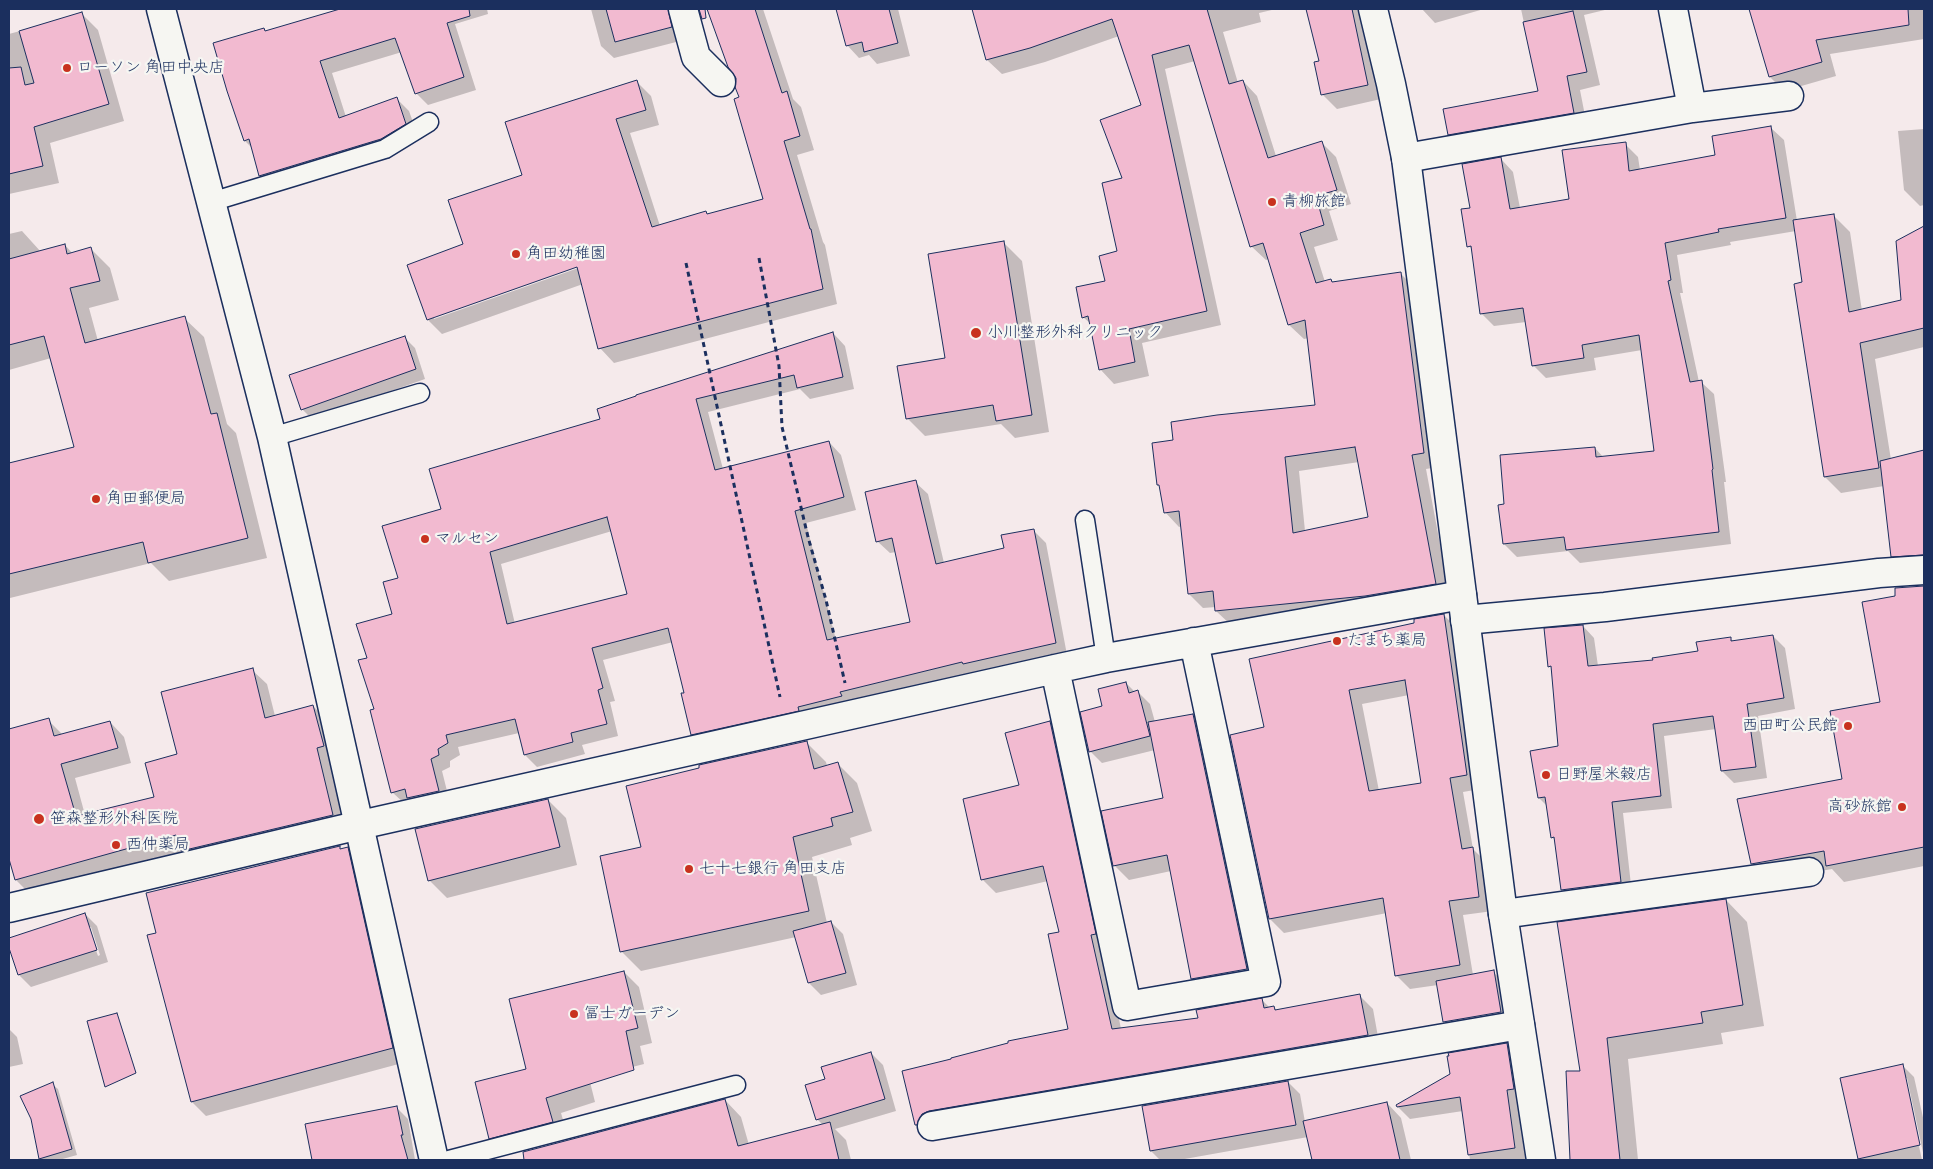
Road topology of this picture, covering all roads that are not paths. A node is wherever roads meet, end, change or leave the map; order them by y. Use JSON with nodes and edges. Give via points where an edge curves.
{"nodes":[{"id":1,"x":161,"y":9,"type":"edge"},
{"id":2,"x":682,"y":9,"type":"edge"},
{"id":3,"x":1373,"y":9,"type":"edge"},
{"id":4,"x":1673,"y":9,"type":"edge"},
{"id":5,"x":721,"y":82,"type":"dead end"},
{"id":6,"x":1789,"y":96,"type":"dead end"},
{"id":7,"x":1692,"y":108,"type":"junction"},
{"id":8,"x":429,"y":122,"type":"dead end"},
{"id":9,"x":1406,"y":158,"type":"junction"},
{"id":10,"x":211,"y":202,"type":"junction"},
{"id":11,"x":420,"y":393,"type":"dead end"},
{"id":12,"x":272,"y":437,"type":"junction"},
{"id":13,"x":1085,"y":520,"type":"dead end"},
{"id":14,"x":1924,"y":570,"type":"edge"},
{"id":15,"x":1463,"y":607,"type":"junction"},
{"id":16,"x":1194,"y":642,"type":"junction"},
{"id":17,"x":1106,"y":658,"type":"junction"},
{"id":18,"x":1055,"y":669,"type":"junction"},
{"id":19,"x":360,"y":826,"type":"junction"},
{"id":20,"x":1809,"y":872,"type":"dead end"},
{"id":21,"x":9,"y":908,"type":"edge"},
{"id":22,"x":1502,"y":914,"type":"junction"},
{"id":23,"x":1520,"y":1025,"type":"junction"},
{"id":24,"x":736,"y":1085,"type":"dead end"},
{"id":25,"x":932,"y":1126,"type":"dead end"},
{"id":26,"x":434,"y":1160,"type":"edge"},
{"id":27,"x":449,"y":1160,"type":"edge"},
{"id":28,"x":1541,"y":1160,"type":"edge"}],
"edges":[{"from":1,"to":10,"type":"street"},
{"from":2,"to":5,"type":"street","via":[[696,57]]},
{"from":3,"to":9,"type":"street"},
{"from":4,"to":7,"type":"street"},
{"from":6,"to":7,"type":"street"},
{"from":7,"to":9,"type":"street"},
{"from":8,"to":10,"type":"lane","via":[[385,149]]},
{"from":9,"to":15,"type":"street"},
{"from":10,"to":12,"type":"street"},
{"from":11,"to":12,"type":"lane"},
{"from":12,"to":19,"type":"street"},
{"from":13,"to":17,"type":"lane"},
{"from":14,"to":15,"type":"street","via":[[1605,607]]},
{"from":15,"to":16,"type":"street"},
{"from":15,"to":22,"type":"street"},
{"from":16,"to":17,"type":"street"},
{"from":16,"to":18,"type":"street","via":[[1266,982],[1127,1006]]},
{"from":17,"to":18,"type":"street"},
{"from":18,"to":19,"type":"street"},
{"from":19,"to":21,"type":"street"},
{"from":19,"to":26,"type":"street"},
{"from":20,"to":22,"type":"street"},
{"from":22,"to":23,"type":"street"},
{"from":23,"to":25,"type":"street"},
{"from":23,"to":28,"type":"street"},
{"from":24,"to":27,"type":"lane"}]}
